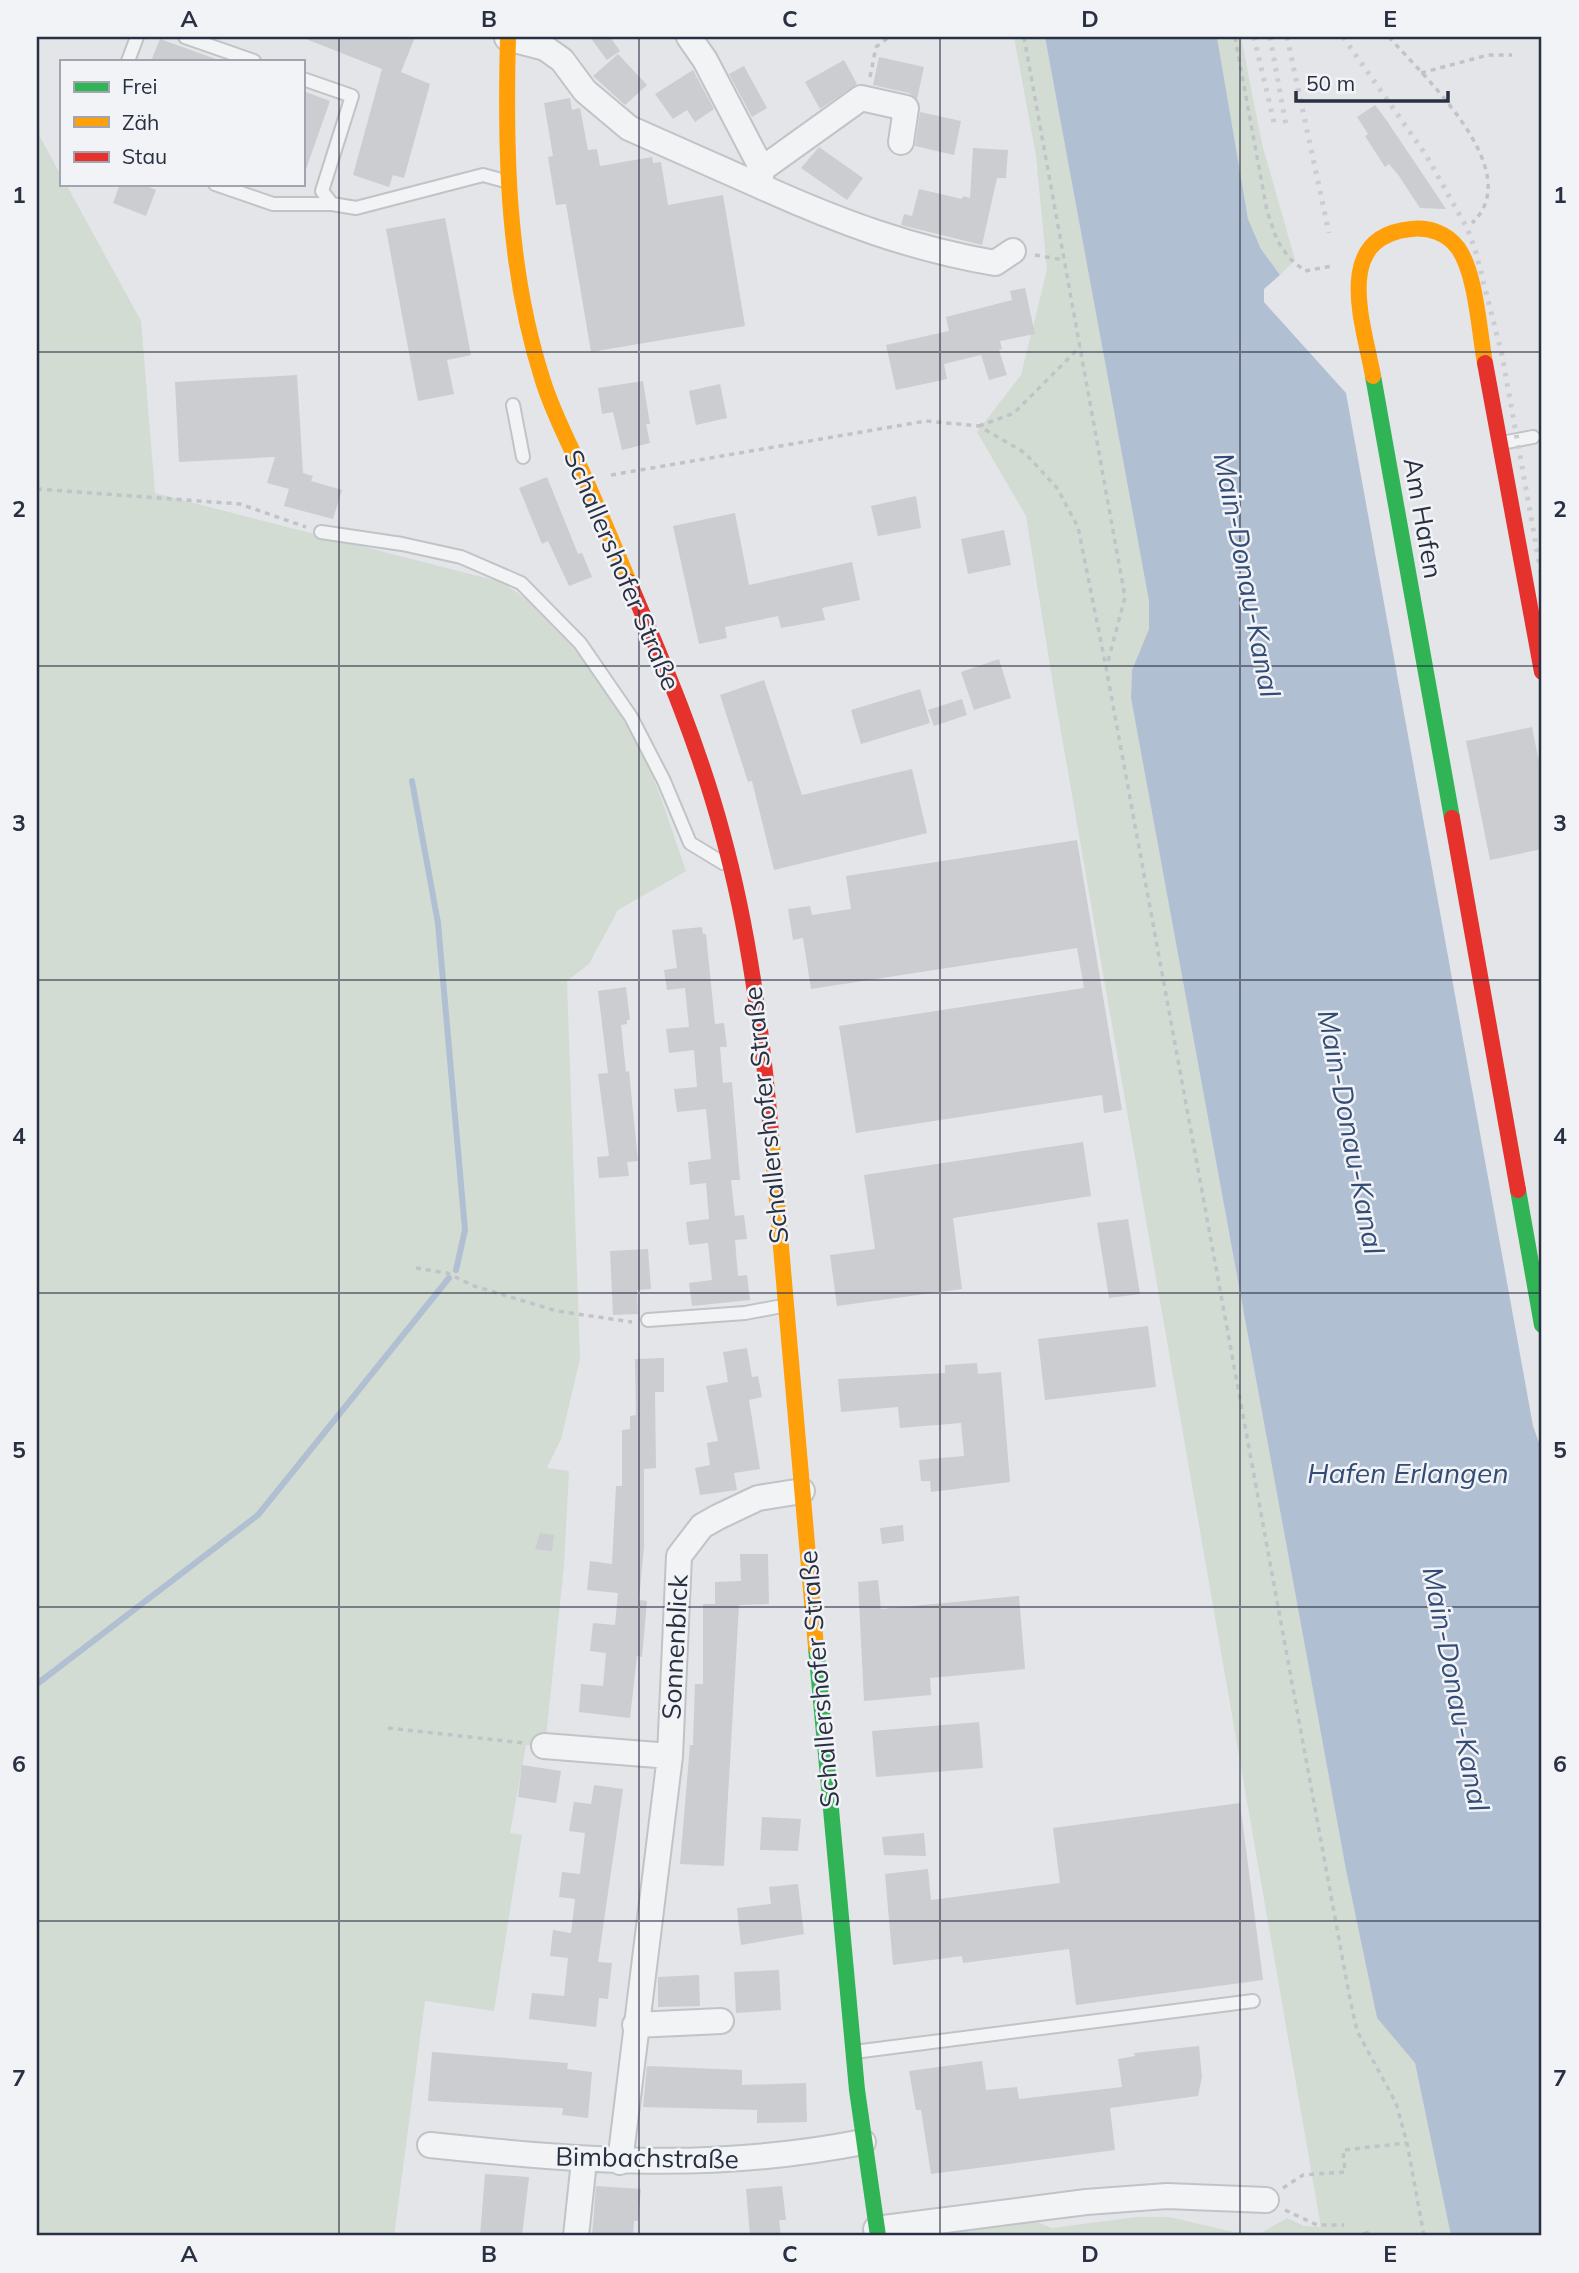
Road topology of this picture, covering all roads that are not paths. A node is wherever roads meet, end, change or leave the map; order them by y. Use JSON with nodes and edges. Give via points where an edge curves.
{"nodes":[{"id":1,"x":137,"y":37,"type":"edge"},
{"id":2,"x":185,"y":37,"type":"edge"},
{"id":3,"x":689,"y":37,"type":"edge"},
{"id":4,"x":508,"y":38,"type":"edge"},
{"id":5,"x":128,"y":60,"type":"edge"},
{"id":6,"x":251,"y":60,"type":"edge"},
{"id":7,"x":304,"y":79,"type":"edge"},
{"id":8,"x":901,"y":142,"type":"dead end"},
{"id":9,"x":761,"y":178,"type":"junction"},
{"id":10,"x":509,"y":182,"type":"junction"},
{"id":11,"x":221,"y":186,"type":"edge"},
{"id":12,"x":332,"y":204,"type":"junction"},
{"id":13,"x":1013,"y":251,"type":"road end"},
{"id":14,"x":513,"y":405,"type":"dead end"},
{"id":15,"x":1539,"y":435,"type":"edge"},
{"id":16,"x":1500,"y":443,"type":"junction"},
{"id":17,"x":523,"y":457,"type":"dead end"},
{"id":18,"x":321,"y":532,"type":"road end"},
{"id":19,"x":1542,"y":575,"type":"edge"},
{"id":20,"x":1525,"y":581,"type":"junction"},
{"id":21,"x":1542,"y":672,"type":"edge"},
{"id":22,"x":732,"y":869,"type":"junction"},
{"id":23,"x":785,"y":1306,"type":"junction"},
{"id":24,"x":648,"y":1320,"type":"road end"},
{"id":25,"x":1542,"y":1325,"type":"edge"},
{"id":26,"x":802,"y":1492,"type":"junction"},
{"id":27,"x":544,"y":1746,"type":"road end"},
{"id":28,"x":670,"y":1756,"type":"junction"},
{"id":29,"x":1253,"y":2001,"type":"dead end"},
{"id":30,"x":721,"y":2021,"type":"dead end"},
{"id":31,"x":635,"y":2025,"type":"junction"},
{"id":32,"x":853,"y":2052,"type":"junction"},
{"id":33,"x":863,"y":2142,"type":"junction"},
{"id":34,"x":430,"y":2145,"type":"dead end"},
{"id":35,"x":584,"y":2161,"type":"junction"},
{"id":36,"x":620,"y":2162,"type":"junction"},
{"id":37,"x":1266,"y":2200,"type":"road end"},
{"id":38,"x":877,"y":2232,"type":"edge"},
{"id":39,"x":576,"y":2236,"type":"edge"}],
"edges":[{"from":1,"to":5,"type":"lane"},
{"from":2,"to":6,"type":"lane"},
{"from":3,"to":9,"type":"street","via":[[705,60]]},
{"from":4,"to":9,"type":"street","via":[[545,48],[562,60],[585,91],[629,128]]},
{"from":4,"to":10,"type":"street","name":"Schallershofer Straße"},
{"from":7,"to":12,"type":"lane","via":[[352,96],[322,191]]},
{"from":8,"to":9,"type":"street","via":[[906,108],[861,98]]},
{"from":9,"to":13,"type":"street","via":[[830,217],[915,247],[995,263]]},
{"from":10,"to":12,"type":"lane","via":[[483,175],[356,208]]},
{"from":10,"to":22,"type":"street","name":"Schallershofer Straße","via":[[534,351],[552,406],[702,764]]},
{"from":11,"to":12,"type":"lane","via":[[273,204]]},
{"from":14,"to":17,"type":"lane"},
{"from":15,"to":16,"type":"lane"},
{"from":16,"to":20,"type":"street"},
{"from":16,"to":25,"type":"street","name":"Am Hafen","via":[[1467,267],[1453,240],[1423,228],[1392,232],[1367,251],[1357,288]]},
{"from":18,"to":22,"type":"lane","via":[[461,557],[521,583],[580,643],[631,717],[690,843]]},
{"from":19,"to":20,"type":"lane"},
{"from":20,"to":21,"type":"street"},
{"from":22,"to":23,"type":"street","name":"Schallershofer Straße","via":[[757,1013]]},
{"from":23,"to":24,"type":"lane"},
{"from":23,"to":26,"type":"street","name":"Schallershofer Straße"},
{"from":26,"to":28,"type":"street","name":"Sonnenblick","via":[[758,1498],[718,1517],[702,1526],[679,1556]]},
{"from":26,"to":32,"type":"street","name":"Schallershofer Straße"},
{"from":27,"to":28,"type":"street","name":"Sonnenblick"},
{"from":28,"to":31,"type":"street","name":"Sonnenblick"},
{"from":29,"to":32,"type":"lane"},
{"from":30,"to":31,"type":"street"},
{"from":31,"to":36,"type":"street","name":"Sonnenblick"},
{"from":32,"to":33,"type":"street","name":"Schallershofer Straße"},
{"from":33,"to":36,"type":"street","name":"Bimbachstraße","via":[[747,2159]]},
{"from":33,"to":38,"type":"street","name":"Schallershofer Straße"},
{"from":34,"to":35,"type":"street","name":"Bimbachstraße"},
{"from":35,"to":36,"type":"street","name":"Bimbachstraße"},
{"from":35,"to":39,"type":"street"},
{"from":37,"to":38,"type":"street","name":"Schallershofer Straße","via":[[1154,2197],[1086,2202]]}]}
